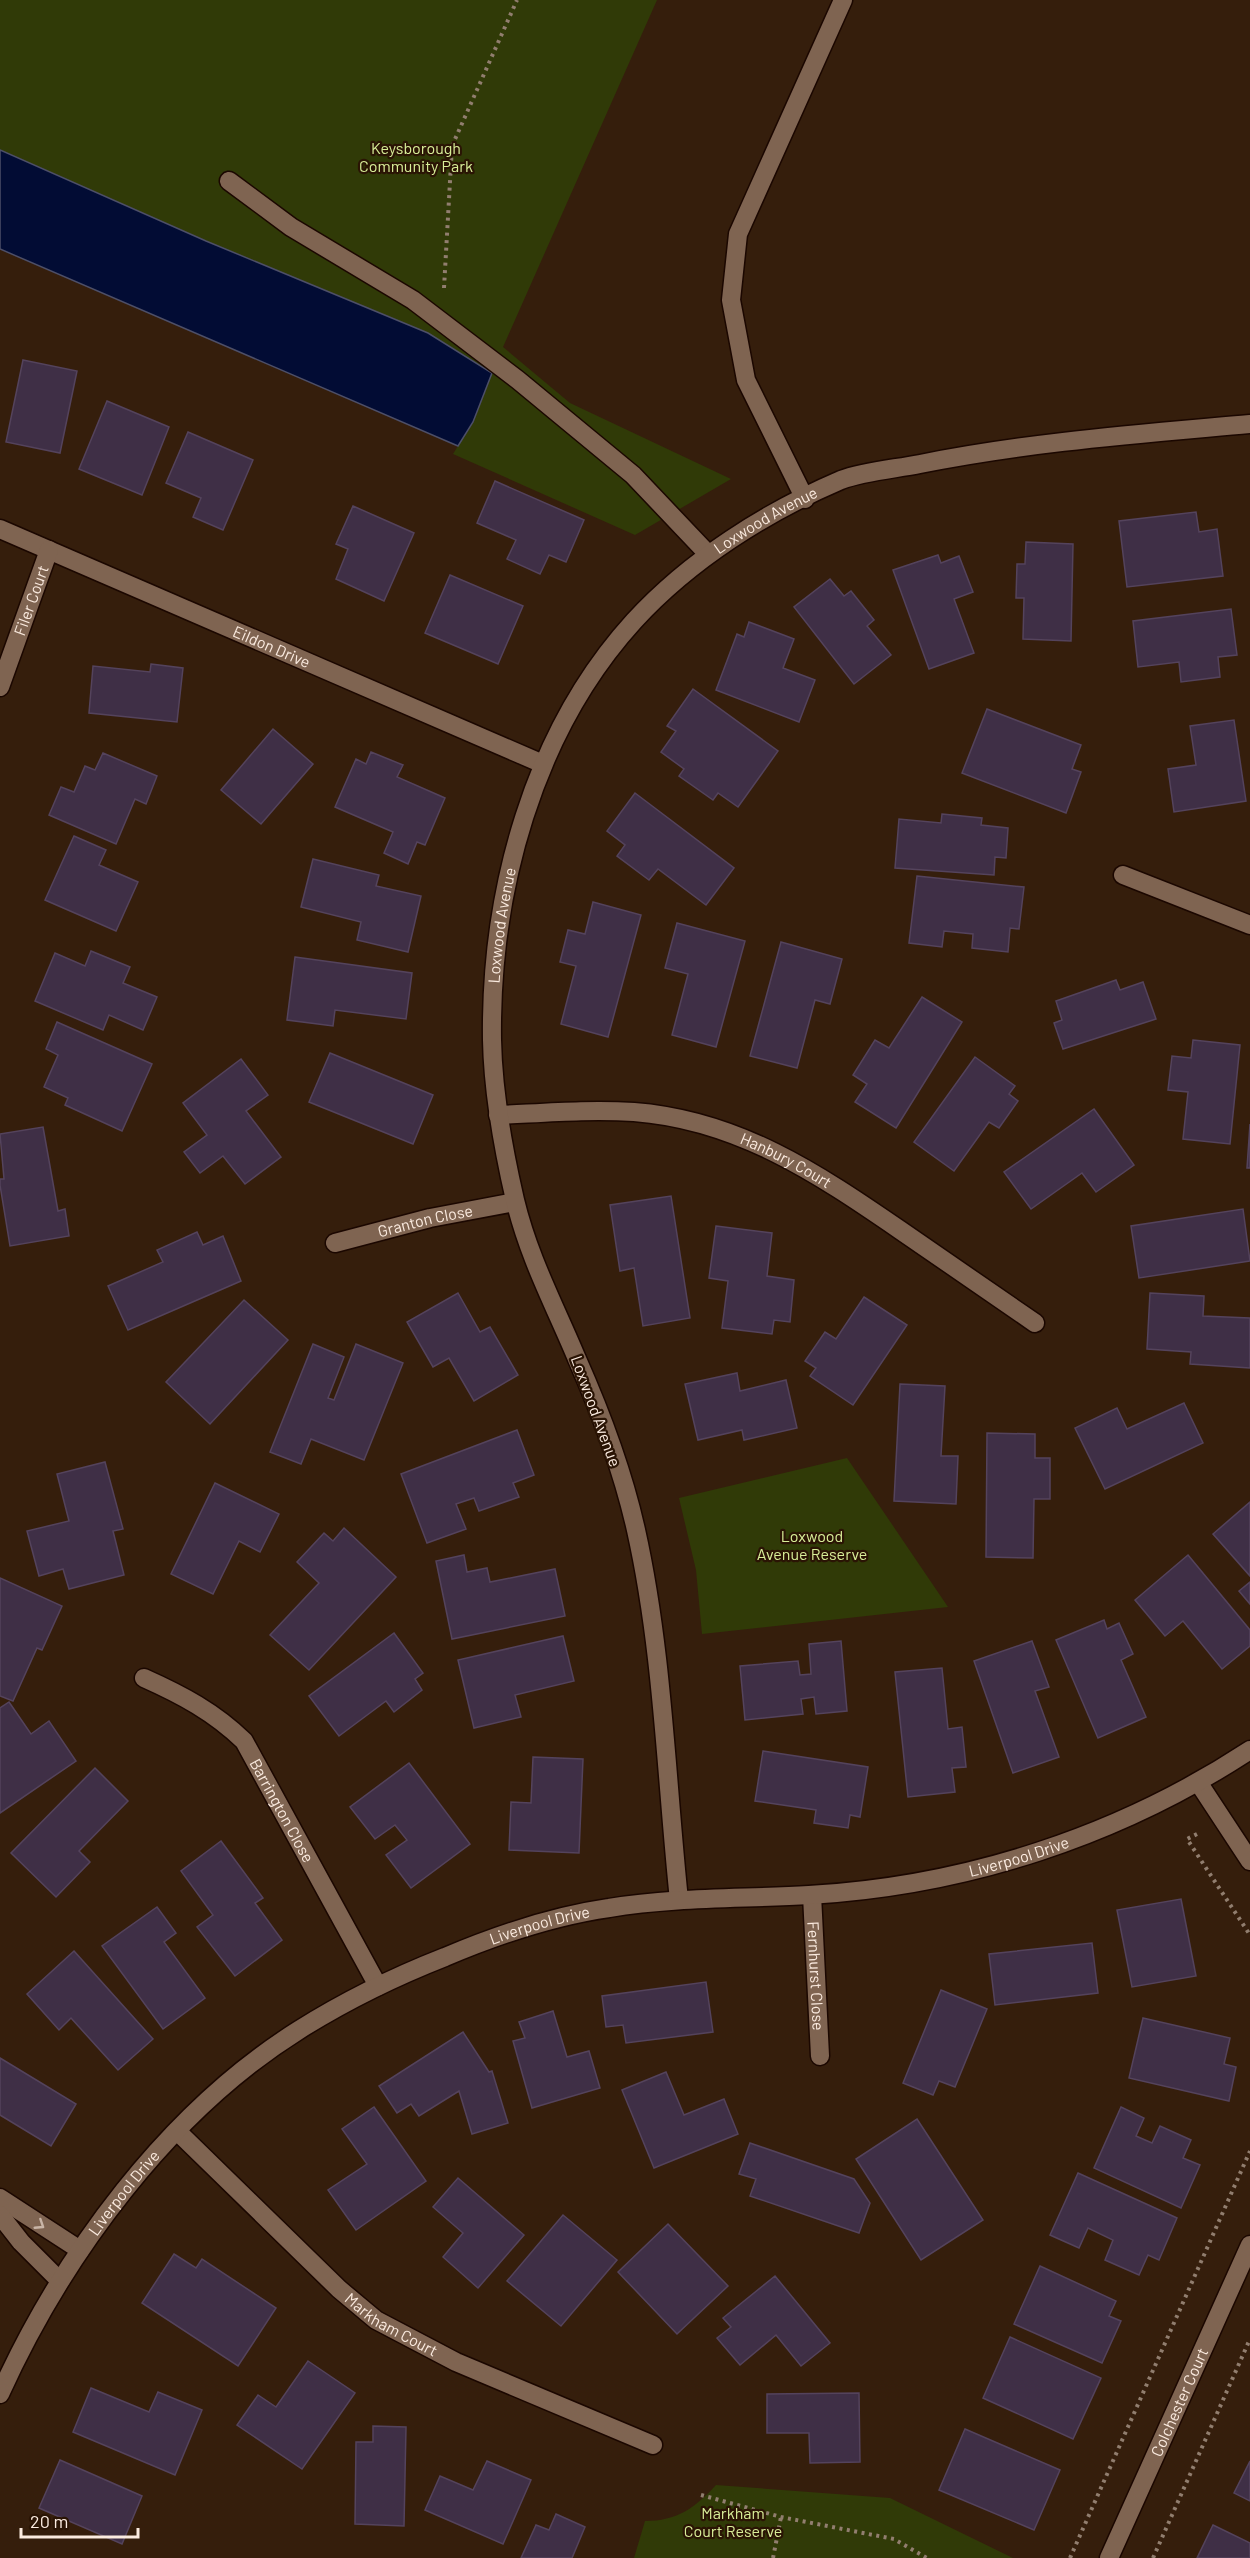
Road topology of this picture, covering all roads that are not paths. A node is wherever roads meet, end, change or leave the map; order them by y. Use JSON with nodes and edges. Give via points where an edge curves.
{"nodes":[{"id":1,"x":843,"y":0,"type":"edge"},
{"id":2,"x":229,"y":181,"type":"dead end"},
{"id":3,"x":1250,"y":424,"type":"edge"},
{"id":4,"x":805,"y":499,"type":"junction"},
{"id":5,"x":0,"y":529,"type":"edge"},
{"id":6,"x":49,"y":550,"type":"junction"},
{"id":7,"x":708,"y":554,"type":"junction"},
{"id":8,"x":0,"y":687,"type":"edge"},
{"id":9,"x":543,"y":764,"type":"junction"},
{"id":10,"x":1123,"y":875,"type":"dead end"},
{"id":11,"x":1250,"y":925,"type":"edge"},
{"id":12,"x":498,"y":1115,"type":"junction"},
{"id":13,"x":515,"y":1202,"type":"junction"},
{"id":14,"x":335,"y":1243,"type":"dead end"},
{"id":15,"x":1035,"y":1323,"type":"dead end"},
{"id":16,"x":144,"y":1678,"type":"dead end"},
{"id":17,"x":1250,"y":1750,"type":"edge"},
{"id":18,"x":1198,"y":1782,"type":"junction"},
{"id":19,"x":1250,"y":1861,"type":"edge"},
{"id":20,"x":812,"y":1895,"type":"junction"},
{"id":21,"x":679,"y":1900,"type":"junction"},
{"id":22,"x":378,"y":1986,"type":"junction"},
{"id":23,"x":820,"y":2056,"type":"dead end"},
{"id":24,"x":177,"y":2131,"type":"junction"},
{"id":25,"x":0,"y":2198,"type":"edge"},
{"id":26,"x":0,"y":2215,"type":"edge"},
{"id":27,"x":1250,"y":2245,"type":"edge"},
{"id":28,"x":80,"y":2250,"type":"junction"},
{"id":29,"x":60,"y":2281,"type":"junction"},
{"id":30,"x":0,"y":2394,"type":"edge"},
{"id":31,"x":653,"y":2445,"type":"dead end"},
{"id":32,"x":1109,"y":2558,"type":"edge"}],
"edges":[{"from":1,"to":4,"type":"street","via":[[738,234],[731,300],[747,380]]},
{"from":2,"to":7,"type":"street","via":[[291,228],[413,300],[518,380],[633,475]]},
{"from":3,"to":4,"type":"street","name":"Loxwood Avenue","via":[[1057,442],[946,459],[845,478]]},
{"from":4,"to":7,"type":"street","name":"Loxwood Avenue","via":[[737,533]]},
{"from":5,"to":6,"type":"street","name":"Eildon Drive"},
{"from":6,"to":8,"type":"street","name":"Filer Court"},
{"from":6,"to":9,"type":"street","name":"Eildon Drive"},
{"from":7,"to":9,"type":"street","name":"Loxwood Avenue","via":[[637,617],[609,650],[573,705]]},
{"from":9,"to":12,"type":"street","name":"Loxwood Avenue","via":[[500,914],[492,1042]]},
{"from":10,"to":11,"type":"street"},
{"from":12,"to":13,"type":"street","name":"Loxwood Avenue"},
{"from":12,"to":15,"type":"street","name":"Hanbury Court","via":[[636,1112],[680,1119],[768,1147],[813,1171]]},
{"from":13,"to":14,"type":"street","name":"Granton Close","via":[[430,1218]]},
{"from":13,"to":21,"type":"street","name":"Loxwood Avenue","via":[[540,1281],[577,1358],[610,1443],[634,1523],[652,1604]]},
{"from":16,"to":22,"type":"street","name":"Barrington Close","via":[[194,1701],[224,1721],[244,1741]]},
{"from":17,"to":18,"type":"street","name":"Liverpool Drive"},
{"from":18,"to":19,"type":"street"},
{"from":18,"to":20,"type":"street","name":"Liverpool Drive","via":[[1071,1841],[986,1868],[920,1884]]},
{"from":20,"to":21,"type":"street","name":"Liverpool Drive"},
{"from":20,"to":23,"type":"street","name":"Fernhurst Close"},
{"from":21,"to":22,"type":"street","name":"Liverpool Drive","via":[[608,1908],[501,1935]]},
{"from":22,"to":24,"type":"street","name":"Liverpool Drive","via":[[297,2031],[238,2075]]},
{"from":24,"to":28,"type":"street","name":"Liverpool Drive","via":[[123,2191]]},
{"from":24,"to":31,"type":"street","name":"Markham Court","via":[[339,2289],[376,2320],[456,2362]]},
{"from":25,"to":28,"type":"street","one_way":true},
{"from":26,"to":29,"type":"street"},
{"from":27,"to":32,"type":"street","name":"Colchester Court"},
{"from":28,"to":29,"type":"street","name":"Liverpool Drive"},
{"from":29,"to":30,"type":"street","name":"Liverpool Drive","via":[[38,2316]]}]}
